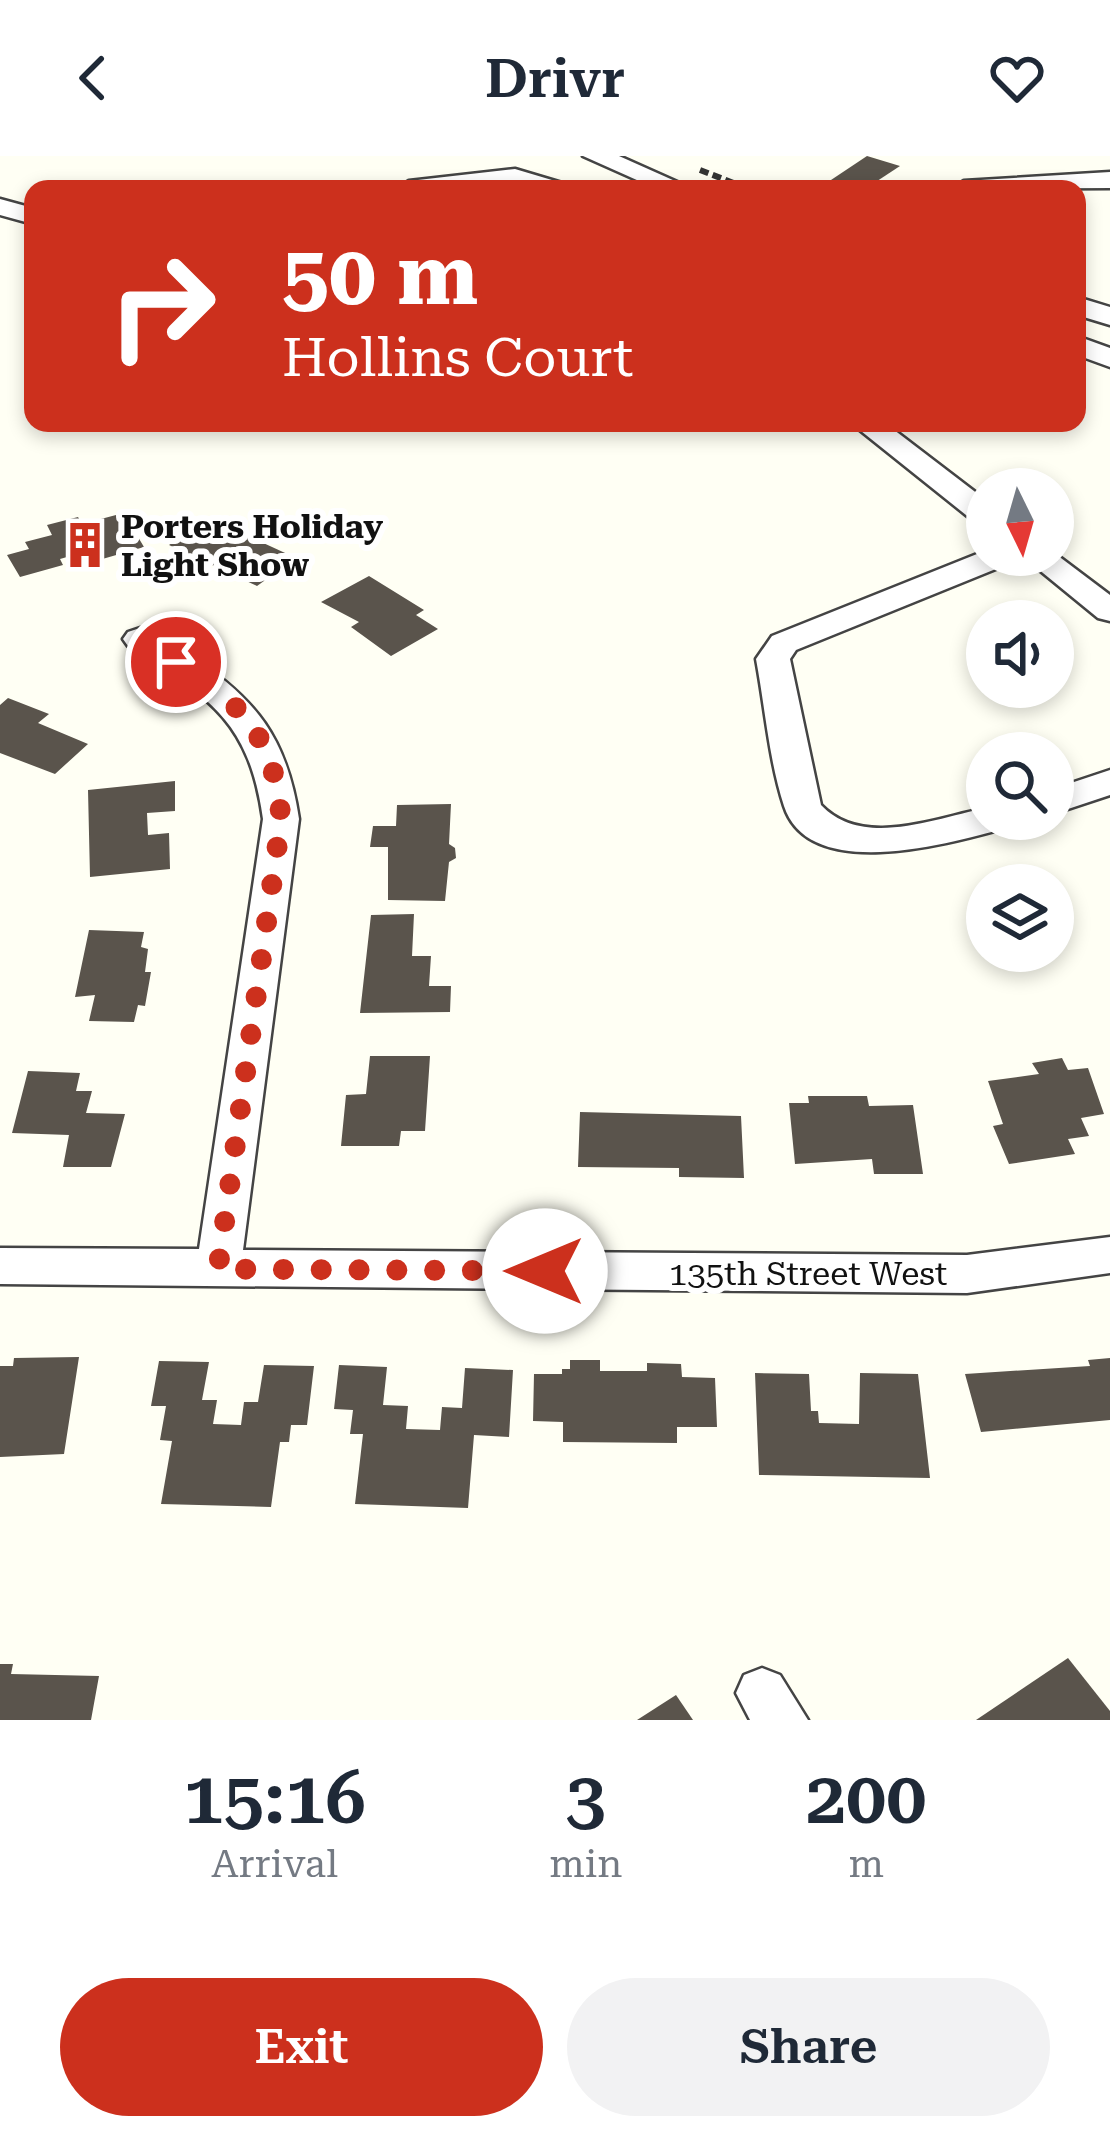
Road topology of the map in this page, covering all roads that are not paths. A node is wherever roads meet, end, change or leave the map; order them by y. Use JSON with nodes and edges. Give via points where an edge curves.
{"nodes":[{"id":1,"x":596,"y":156,"type":"edge"},
{"id":2,"x":1057,"y":156,"type":"edge"},
{"id":3,"x":688,"y":179,"type":"edge"},
{"id":4,"x":488,"y":180,"type":"edge"},
{"id":5,"x":524,"y":180,"type":"edge"},
{"id":6,"x":1073,"y":180,"type":"joint"},
{"id":7,"x":1110,"y":180,"type":"edge"},
{"id":8,"x":878,"y":432,"type":"edge"},
{"id":9,"x":966,"y":500,"type":"edge"},
{"id":10,"x":966,"y":570,"type":"edge"},
{"id":11,"x":1064,"y":576,"type":"edge"},
{"id":12,"x":1110,"y":611,"type":"edge"},
{"id":13,"x":140,"y":639,"type":"dead end"},
{"id":14,"x":1110,"y":782,"type":"edge"},
{"id":15,"x":1074,"y":795,"type":"edge"},
{"id":16,"x":966,"y":824,"type":"edge"},
{"id":17,"x":1110,"y":1255,"type":"edge"},
{"id":18,"x":0,"y":1266,"type":"edge"},
{"id":19,"x":218,"y":1269,"type":"junction"}],
"edges":[{"from":1,"to":3,"type":"street"},
{"from":2,"to":6,"type":"street"},
{"from":4,"to":5,"type":"street"},
{"from":6,"to":7,"type":"street"},
{"from":8,"to":9,"type":"street"},
{"from":10,"to":16,"type":"street","via":[[784,643],[773,659],[803,808],[823,830],[877,842]]},
{"from":11,"to":12,"type":"street"},
{"from":13,"to":19,"type":"street","via":[[240,709],[268,749],[278,781],[281,819]]},
{"from":14,"to":15,"type":"street"},
{"from":17,"to":19,"type":"street","name":"135th Street West","via":[[967,1274]]},
{"from":18,"to":19,"type":"street","name":"135th Street West"}]}
